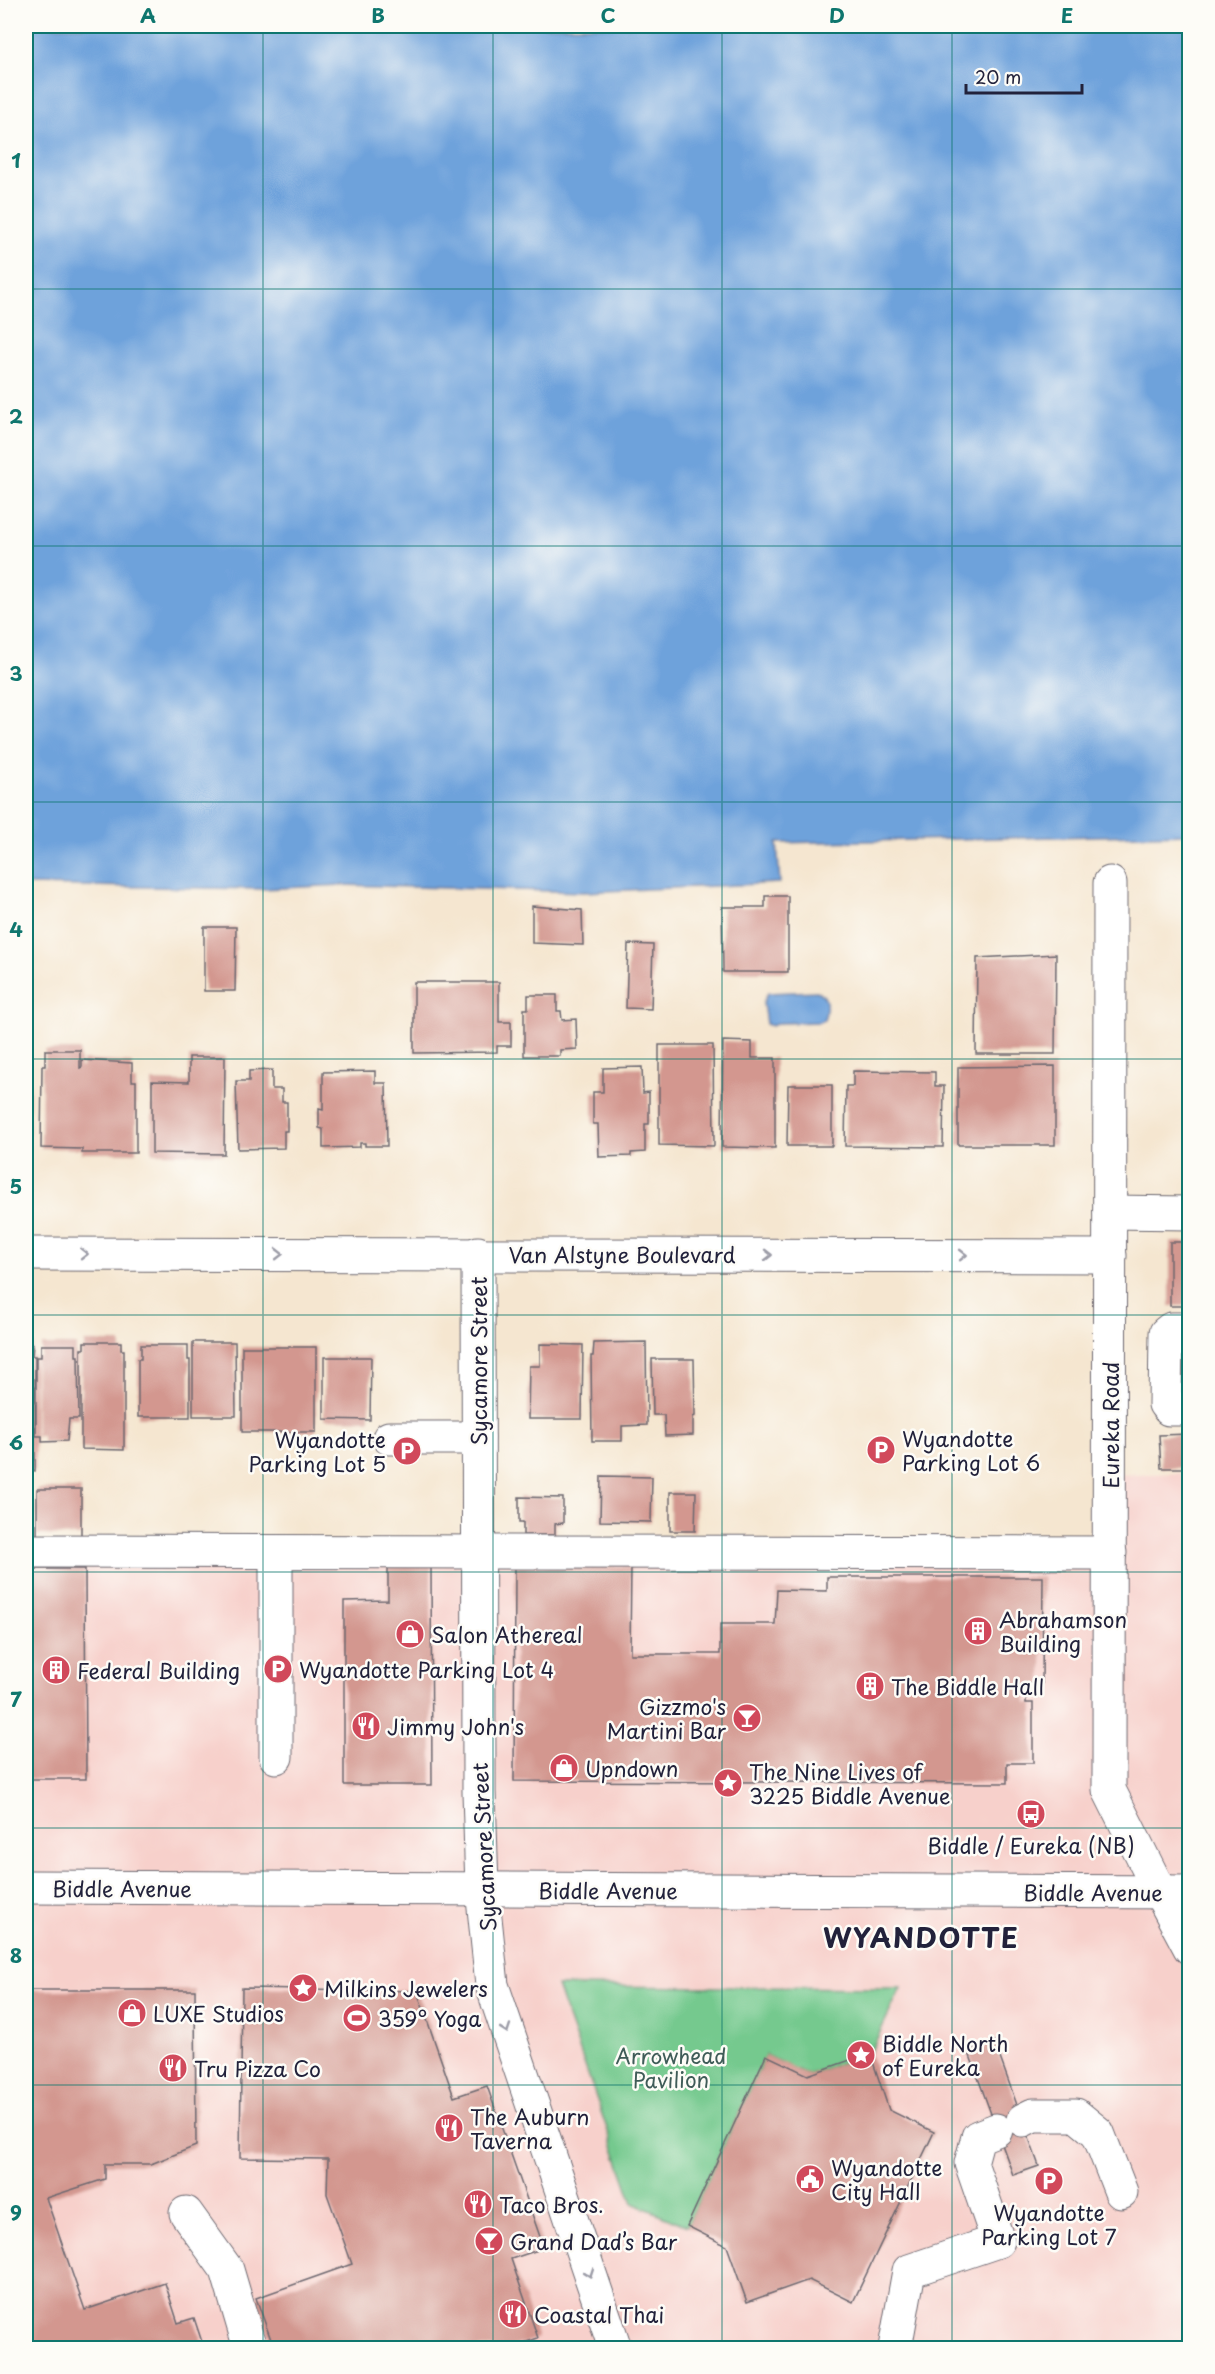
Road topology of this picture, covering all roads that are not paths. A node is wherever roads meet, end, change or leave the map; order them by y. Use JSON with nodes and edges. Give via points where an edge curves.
{"nodes":[{"id":1,"x":1110,"y":883,"type":"dead end"},
{"id":2,"x":1110,"y":1212,"type":"junction"},
{"id":3,"x":1190,"y":1214,"type":"edge"},
{"id":4,"x":478,"y":1253,"type":"junction"},
{"id":5,"x":26,"y":1254,"type":"edge"},
{"id":6,"x":1110,"y":1256,"type":"junction"},
{"id":7,"x":1190,"y":1329,"type":"edge"},
{"id":8,"x":1190,"y":1408,"type":"edge"},
{"id":9,"x":389,"y":1438,"type":"dead end"},
{"id":10,"x":478,"y":1438,"type":"junction"},
{"id":11,"x":26,"y":1551,"type":"edge"},
{"id":12,"x":276,"y":1553,"type":"junction"},
{"id":13,"x":477,"y":1553,"type":"junction"},
{"id":14,"x":1110,"y":1554,"type":"junction"},
{"id":15,"x":276,"y":1757,"type":"dead end"},
{"id":16,"x":26,"y":1887,"type":"edge"},
{"id":17,"x":482,"y":1889,"type":"junction"},
{"id":18,"x":1175,"y":1892,"type":"edge"},
{"id":19,"x":1190,"y":1948,"type":"edge"},
{"id":20,"x":1121,"y":2193,"type":"dead end"},
{"id":21,"x":186,"y":2213,"type":"dead end"},
{"id":22,"x":250,"y":2349,"type":"edge"},
{"id":23,"x":615,"y":2349,"type":"edge"},
{"id":24,"x":895,"y":2349,"type":"edge"}],
"edges":[{"from":1,"to":2,"type":"street","name":"Eureka Road"},
{"from":2,"to":3,"type":"street"},
{"from":2,"to":6,"type":"street","name":"Eureka Road"},
{"from":5,"to":4,"type":"street","name":"Van Alstyne Boulevard","one_way":true},
{"from":4,"to":6,"type":"street","name":"Van Alstyne Boulevard","one_way":true},
{"from":4,"to":10,"type":"street","name":"Sycamore Street"},
{"from":6,"to":14,"type":"street","name":"Eureka Road"},
{"from":7,"to":8,"type":"street","via":[[1171,1329],[1166,1333],[1165,1404],[1169,1409]]},
{"from":9,"to":10,"type":"street"},
{"from":10,"to":13,"type":"street","name":"Sycamore Street"},
{"from":11,"to":12,"type":"street"},
{"from":12,"to":13,"type":"street"},
{"from":12,"to":15,"type":"street"},
{"from":13,"to":14,"type":"street"},
{"from":13,"to":17,"type":"street","name":"Sycamore Street"},
{"from":14,"to":18,"type":"street","name":"Eureka Road","via":[[1109,1790]]},
{"from":16,"to":17,"type":"street","name":"Biddle Avenue"},
{"from":17,"to":18,"type":"street","name":"Biddle Avenue"},
{"from":17,"to":23,"type":"street","name":"Sycamore Street","one_way":true,"via":[[492,1985]]},
{"from":18,"to":19,"type":"street","name":"Eureka Road"},
{"from":20,"to":24,"type":"street","via":[[1098,2133],[1076,2115],[1034,2115],[978,2137],[971,2163],[998,2241],[909,2271]]},
{"from":21,"to":22,"type":"street","via":[[227,2270]]}]}
